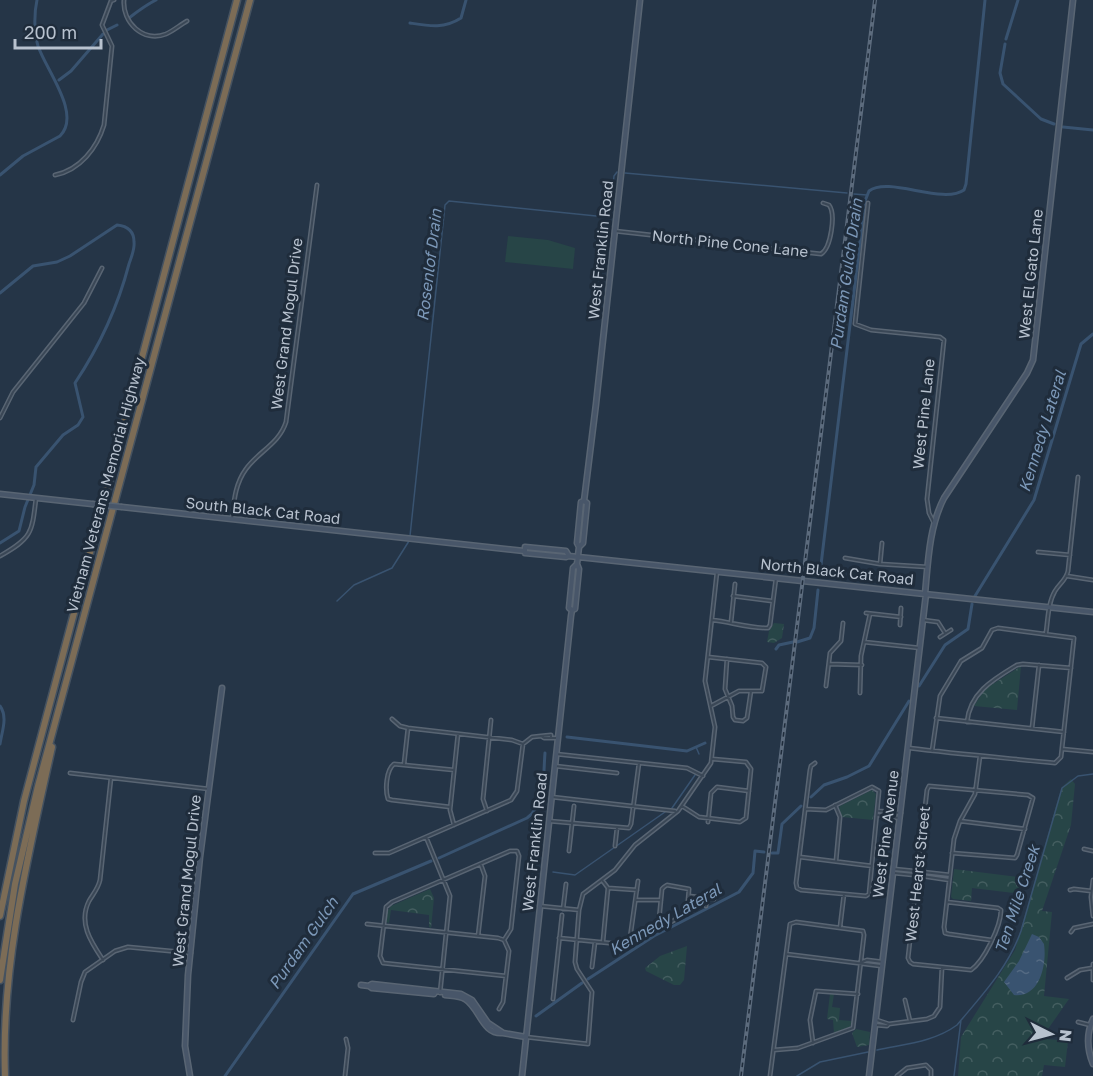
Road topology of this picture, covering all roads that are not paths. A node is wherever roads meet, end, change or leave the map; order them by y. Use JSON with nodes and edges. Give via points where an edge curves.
{"nodes":[{"id":1,"x":114,"y":0,"type":"edge"},
{"id":2,"x":124,"y":0,"type":"edge"},
{"id":3,"x":237,"y":0,"type":"edge"},
{"id":4,"x":250,"y":0,"type":"edge"},
{"id":5,"x":640,"y":0,"type":"edge"},
{"id":6,"x":1073,"y":0,"type":"edge"},
{"id":7,"x":187,"y":21,"type":"dead end"},
{"id":8,"x":55,"y":175,"type":"dead end"},
{"id":9,"x":317,"y":185,"type":"dead end"},
{"id":10,"x":868,"y":203,"type":"dead end"},
{"id":11,"x":823,"y":204,"type":"dead end"},
{"id":12,"x":615,"y":231,"type":"junction"},
{"id":13,"x":102,"y":268,"type":"dead end"},
{"id":14,"x":0,"y":418,"type":"edge"},
{"id":15,"x":1078,"y":477,"type":"dead end"},
{"id":16,"x":0,"y":494,"type":"edge"},
{"id":17,"x":31,"y":497,"type":"junction"},
{"id":18,"x":232,"y":519,"type":"junction"},
{"id":19,"x":934,"y":523,"type":"junction"},
{"id":20,"x":882,"y":543,"type":"dead end"},
{"id":21,"x":1038,"y":552,"type":"dead end"},
{"id":22,"x":1070,"y":555,"type":"junction"},
{"id":23,"x":0,"y":556,"type":"edge"},
{"id":24,"x":578,"y":556,"type":"junction"},
{"id":25,"x":845,"y":558,"type":"dead end"},
{"id":26,"x":880,"y":564,"type":"junction"},
{"id":27,"x":928,"y":567,"type":"junction"},
{"id":28,"x":717,"y":572,"type":"junction"},
{"id":29,"x":1067,"y":576,"type":"junction"},
{"id":30,"x":776,"y":578,"type":"junction"},
{"id":31,"x":1093,"y":580,"type":"edge"},
{"id":32,"x":735,"y":584,"type":"dead end"},
{"id":33,"x":925,"y":594,"type":"junction"},
{"id":34,"x":734,"y":597,"type":"junction"},
{"id":35,"x":773,"y":601,"type":"junction"},
{"id":36,"x":1049,"y":606,"type":"junction"},
{"id":37,"x":902,"y":608,"type":"dead end"},
{"id":38,"x":1093,"y":612,"type":"edge"},
{"id":39,"x":900,"y":617,"type":"junction"},
{"id":40,"x":712,"y":620,"type":"junction"},
{"id":41,"x":923,"y":620,"type":"junction"},
{"id":42,"x":730,"y":623,"type":"junction"},
{"id":43,"x":843,"y":623,"type":"dead end"},
{"id":44,"x":900,"y":625,"type":"dead end"},
{"id":45,"x":951,"y":630,"type":"dead end"},
{"id":46,"x":945,"y":633,"type":"junction"},
{"id":47,"x":1046,"y":633,"type":"junction"},
{"id":48,"x":940,"y":637,"type":"dead end"},
{"id":49,"x":864,"y":642,"type":"junction"},
{"id":50,"x":920,"y":648,"type":"junction"},
{"id":51,"x":73,"y":653,"type":"junction"},
{"id":52,"x":708,"y":657,"type":"junction"},
{"id":53,"x":727,"y":659,"type":"junction"},
{"id":54,"x":829,"y":664,"type":"junction"},
{"id":55,"x":862,"y":665,"type":"junction"},
{"id":56,"x":1039,"y":665,"type":"junction"},
{"id":57,"x":1071,"y":668,"type":"junction"},
{"id":58,"x":826,"y":686,"type":"dead end"},
{"id":59,"x":222,"y":688,"type":"dead end"},
{"id":60,"x":751,"y":691,"type":"junction"},
{"id":61,"x":860,"y":693,"type":"dead end"},
{"id":62,"x":727,"y":697,"type":"junction"},
{"id":63,"x":711,"y":706,"type":"junction"},
{"id":64,"x":936,"y":718,"type":"junction"},
{"id":65,"x":392,"y":719,"type":"dead end"},
{"id":66,"x":491,"y":720,"type":"dead end"},
{"id":67,"x":968,"y":722,"type":"junction"},
{"id":68,"x":408,"y":728,"type":"junction"},
{"id":69,"x":1032,"y":728,"type":"junction"},
{"id":70,"x":1064,"y":732,"type":"junction"},
{"id":71,"x":458,"y":734,"type":"junction"},
{"id":72,"x":489,"y":737,"type":"junction"},
{"id":73,"x":558,"y":738,"type":"junction"},
{"id":74,"x":523,"y":744,"type":"junction"},
{"id":75,"x":908,"y":748,"type":"junction"},
{"id":76,"x":1062,"y":749,"type":"junction"},
{"id":77,"x":932,"y":751,"type":"junction"},
{"id":78,"x":1093,"y":752,"type":"edge"},
{"id":79,"x":556,"y":754,"type":"junction"},
{"id":80,"x":980,"y":756,"type":"junction"},
{"id":81,"x":713,"y":759,"type":"junction"},
{"id":82,"x":639,"y":763,"type":"junction"},
{"id":83,"x":404,"y":764,"type":"junction"},
{"id":84,"x":815,"y":764,"type":"dead end"},
{"id":85,"x":555,"y":766,"type":"junction"},
{"id":86,"x":454,"y":770,"type":"junction"},
{"id":87,"x":70,"y":773,"type":"dead end"},
{"id":88,"x":617,"y":773,"type":"dead end"},
{"id":89,"x":703,"y":776,"type":"junction"},
{"id":90,"x":111,"y":778,"type":"junction"},
{"id":91,"x":209,"y":789,"type":"junction"},
{"id":92,"x":976,"y":789,"type":"junction"},
{"id":93,"x":749,"y":791,"type":"junction"},
{"id":94,"x":552,"y":797,"type":"junction"},
{"id":95,"x":835,"y":805,"type":"junction"},
{"id":96,"x":574,"y":806,"type":"dead end"},
{"id":97,"x":633,"y":806,"type":"junction"},
{"id":98,"x":682,"y":806,"type":"junction"},
{"id":99,"x":450,"y":807,"type":"junction"},
{"id":100,"x":806,"y":809,"type":"junction"},
{"id":101,"x":487,"y":811,"type":"junction"},
{"id":102,"x":675,"y":811,"type":"dead end"},
{"id":103,"x":878,"y":813,"type":"junction"},
{"id":104,"x":900,"y":816,"type":"junction"},
{"id":105,"x":708,"y":820,"type":"junction"},
{"id":106,"x":549,"y":821,"type":"junction"},
{"id":107,"x":960,"y":821,"type":"junction"},
{"id":108,"x":572,"y":823,"type":"junction"},
{"id":109,"x":454,"y":825,"type":"junction"},
{"id":110,"x":616,"y":828,"type":"junction"},
{"id":111,"x":1025,"y":829,"type":"junction"},
{"id":112,"x":426,"y":837,"type":"junction"},
{"id":113,"x":615,"y":846,"type":"dead end"},
{"id":114,"x":1084,"y":849,"type":"dead end"},
{"id":115,"x":569,"y":851,"type":"dead end"},
{"id":116,"x":1093,"y":851,"type":"edge"},
{"id":117,"x":375,"y":852,"type":"dead end"},
{"id":118,"x":952,"y":853,"type":"junction"},
{"id":119,"x":799,"y":857,"type":"junction"},
{"id":120,"x":836,"y":862,"type":"junction"},
{"id":121,"x":481,"y":864,"type":"junction"},
{"id":122,"x":872,"y":866,"type":"junction"},
{"id":123,"x":8,"y":870,"type":"junction"},
{"id":124,"x":894,"y":871,"type":"junction"},
{"id":125,"x":918,"y":874,"type":"junction"},
{"id":126,"x":950,"y":875,"type":"junction"},
{"id":127,"x":444,"y":880,"type":"junction"},
{"id":128,"x":602,"y":880,"type":"junction"},
{"id":129,"x":950,"y":880,"type":"junction"},
{"id":130,"x":1093,"y":880,"type":"edge"},
{"id":131,"x":638,"y":881,"type":"dead end"},
{"id":132,"x":566,"y":884,"type":"dead end"},
{"id":133,"x":608,"y":888,"type":"junction"},
{"id":134,"x":637,"y":890,"type":"junction"},
{"id":135,"x":1070,"y":890,"type":"dead end"},
{"id":136,"x":1091,"y":891,"type":"junction"},
{"id":137,"x":0,"y":894,"type":"edge"},
{"id":138,"x":844,"y":894,"type":"junction"},
{"id":139,"x":689,"y":896,"type":"junction"},
{"id":140,"x":706,"y":898,"type":"junction"},
{"id":141,"x":714,"y":899,"type":"dead end"},
{"id":142,"x":636,"y":900,"type":"junction"},
{"id":143,"x":661,"y":900,"type":"junction"},
{"id":144,"x":947,"y":902,"type":"junction"},
{"id":145,"x":540,"y":906,"type":"junction"},
{"id":146,"x":706,"y":906,"type":"dead end"},
{"id":147,"x":563,"y":909,"type":"junction"},
{"id":148,"x":579,"y":910,"type":"junction"},
{"id":149,"x":562,"y":915,"type":"dead end"},
{"id":150,"x":0,"y":916,"type":"edge"},
{"id":151,"x":1093,"y":916,"type":"edge"},
{"id":152,"x":659,"y":923,"type":"junction"},
{"id":153,"x":367,"y":924,"type":"dead end"},
{"id":154,"x":1093,"y":924,"type":"edge"},
{"id":155,"x":383,"y":926,"type":"junction"},
{"id":156,"x":840,"y":927,"type":"junction"},
{"id":157,"x":658,"y":930,"type":"dead end"},
{"id":158,"x":447,"y":932,"type":"junction"},
{"id":159,"x":1071,"y":932,"type":"dead end"},
{"id":160,"x":478,"y":936,"type":"junction"},
{"id":161,"x":559,"y":938,"type":"junction"},
{"id":162,"x":504,"y":940,"type":"junction"},
{"id":163,"x":577,"y":940,"type":"junction"},
{"id":164,"x":991,"y":940,"type":"junction"},
{"id":165,"x":595,"y":942,"type":"junction"},
{"id":166,"x":602,"y":943,"type":"junction"},
{"id":167,"x":190,"y":953,"type":"junction"},
{"id":168,"x":786,"y":954,"type":"junction"},
{"id":169,"x":103,"y":960,"type":"junction"},
{"id":170,"x":862,"y":962,"type":"junction"},
{"id":171,"x":883,"y":964,"type":"junction"},
{"id":172,"x":1093,"y":966,"type":"edge"},
{"id":173,"x":592,"y":967,"type":"dead end"},
{"id":174,"x":942,"y":968,"type":"junction"},
{"id":175,"x":443,"y":969,"type":"junction"},
{"id":176,"x":506,"y":976,"type":"junction"},
{"id":177,"x":1067,"y":978,"type":"dead end"},
{"id":178,"x":0,"y":980,"type":"edge"},
{"id":179,"x":1093,"y":980,"type":"edge"},
{"id":180,"x":361,"y":985,"type":"dead end"},
{"id":181,"x":440,"y":993,"type":"junction"},
{"id":182,"x":858,"y":994,"type":"junction"},
{"id":183,"x":553,"y":999,"type":"dead end"},
{"id":184,"x":905,"y":1000,"type":"dead end"},
{"id":185,"x":499,"y":1009,"type":"dead end"},
{"id":186,"x":1093,"y":1019,"type":"edge"},
{"id":187,"x":73,"y":1020,"type":"dead end"},
{"id":188,"x":910,"y":1021,"type":"junction"},
{"id":189,"x":1078,"y":1022,"type":"dead end"},
{"id":190,"x":876,"y":1023,"type":"junction"},
{"id":191,"x":1090,"y":1025,"type":"junction"},
{"id":192,"x":526,"y":1037,"type":"junction"},
{"id":193,"x":346,"y":1040,"type":"dead end"},
{"id":194,"x":813,"y":1043,"type":"junction"},
{"id":195,"x":774,"y":1050,"type":"junction"},
{"id":196,"x":1092,"y":1058,"type":"edge"},
{"id":197,"x":1093,"y":1064,"type":"edge"},
{"id":198,"x":5,"y":1076,"type":"edge"},
{"id":199,"x":190,"y":1076,"type":"edge"},
{"id":200,"x":345,"y":1076,"type":"edge"},
{"id":201,"x":522,"y":1076,"type":"edge"},
{"id":202,"x":771,"y":1076,"type":"edge"},
{"id":203,"x":869,"y":1076,"type":"edge"},
{"id":204,"x":897,"y":1076,"type":"edge"},
{"id":205,"x":931,"y":1076,"type":"edge"}],
"edges":[{"from":1,"to":8,"type":"street","via":[[102,25],[112,46],[100,138],[84,159]]},
{"from":2,"to":7,"type":"street","via":[[128,21],[144,34],[164,35]]},
{"from":3,"to":123,"type":"highway","name":"Vietnam Veterans Memorial Highway"},
{"from":4,"to":51,"type":"highway","name":"Vietnam Veterans Memorial Highway"},
{"from":5,"to":12,"type":"street","name":"West Franklin Road"},
{"from":6,"to":19,"type":"street","name":"West El Gato Lane","via":[[1033,360],[944,498]]},
{"from":9,"to":18,"type":"street","name":"West Grand Mogul Drive","via":[[286,422],[277,440],[242,476]]},
{"from":10,"to":19,"type":"street","name":"West Pine Lane","via":[[855,324],[944,340],[927,499]]},
{"from":11,"to":12,"type":"street","name":"North Pine Cone Lane","via":[[833,212],[829,246],[821,254]]},
{"from":12,"to":24,"type":"street","name":"West Franklin Road","via":[[584,501],[587,503],[583,543]]},
{"from":13,"to":14,"type":"street","via":[[84,303],[13,392]]},
{"from":15,"to":22,"type":"street"},
{"from":16,"to":17,"type":"street","name":"South Black Cat Road"},
{"from":17,"to":18,"type":"street","name":"South Black Cat Road","bridge":true},
{"from":17,"to":23,"type":"street","via":[[33,525],[29,534]]},
{"from":18,"to":24,"type":"street","name":"South Black Cat Road","via":[[524,551],[525,547],[566,551],[569,556]]},
{"from":19,"to":27,"type":"street","name":"West Pine Lane"},
{"from":20,"to":26,"type":"street"},
{"from":21,"to":22,"type":"street"},
{"from":22,"to":29,"type":"street"},
{"from":24,"to":28,"type":"street","name":"North Black Cat Road"},
{"from":24,"to":73,"type":"street","name":"West Franklin Road"},
{"from":25,"to":26,"type":"street"},
{"from":26,"to":27,"type":"street"},
{"from":27,"to":33,"type":"street","name":"West Pine Lane"},
{"from":28,"to":30,"type":"street","name":"North Black Cat Road"},
{"from":28,"to":40,"type":"street"},
{"from":29,"to":31,"type":"street"},
{"from":29,"to":36,"type":"street"},
{"from":30,"to":33,"type":"street","name":"North Black Cat Road"},
{"from":30,"to":35,"type":"street"},
{"from":32,"to":34,"type":"street"},
{"from":33,"to":36,"type":"street","name":"North Black Cat Road"},
{"from":33,"to":41,"type":"street","name":"West Pine Avenue"},
{"from":34,"to":35,"type":"street"},
{"from":34,"to":42,"type":"street"},
{"from":35,"to":42,"type":"street","via":[[769,627]]},
{"from":36,"to":38,"type":"street","name":"North Black Cat Road"},
{"from":36,"to":47,"type":"street"},
{"from":37,"to":39,"type":"street"},
{"from":39,"to":44,"type":"street"},
{"from":39,"to":49,"type":"street","via":[[868,613]]},
{"from":40,"to":42,"type":"street"},
{"from":40,"to":52,"type":"street"},
{"from":41,"to":46,"type":"street","via":[[938,622]]},
{"from":41,"to":50,"type":"street","name":"West Pine Avenue"},
{"from":43,"to":54,"type":"street"},
{"from":45,"to":46,"type":"street"},
{"from":46,"to":48,"type":"street"},
{"from":47,"to":57,"type":"street","via":[[1074,638]]},
{"from":47,"to":64,"type":"street","via":[[992,630],[982,648],[955,670],[938,700]]},
{"from":49,"to":50,"type":"street"},
{"from":49,"to":55,"type":"street"},
{"from":50,"to":75,"type":"street","name":"West Pine Avenue"},
{"from":51,"to":178,"type":"highway","name":"Vietnam Veterans Memorial Highway","via":[[28,825]]},
{"from":51,"to":198,"type":"highway","via":[[15,925],[4,1034]]},
{"from":52,"to":53,"type":"street"},
{"from":52,"to":63,"type":"street","via":[[705,681]]},
{"from":53,"to":60,"type":"street","via":[[765,665],[762,691]]},
{"from":53,"to":62,"type":"street"},
{"from":54,"to":55,"type":"street"},
{"from":54,"to":58,"type":"street"},
{"from":55,"to":61,"type":"street"},
{"from":56,"to":57,"type":"street"},
{"from":56,"to":67,"type":"street","via":[[1017,665],[986,684],[969,708]]},
{"from":56,"to":69,"type":"street"},
{"from":57,"to":70,"type":"street"},
{"from":59,"to":91,"type":"street","name":"West Grand Mogul Drive"},
{"from":60,"to":62,"type":"street"},
{"from":60,"to":62,"type":"street","via":[[745,720],[734,720]]},
{"from":62,"to":63,"type":"street"},
{"from":63,"to":81,"type":"street","via":[[715,727]]},
{"from":64,"to":67,"type":"street"},
{"from":64,"to":77,"type":"street"},
{"from":65,"to":68,"type":"street"},
{"from":66,"to":72,"type":"street"},
{"from":67,"to":69,"type":"street"},
{"from":68,"to":71,"type":"street"},
{"from":68,"to":83,"type":"street"},
{"from":69,"to":70,"type":"street"},
{"from":70,"to":76,"type":"street"},
{"from":71,"to":72,"type":"street"},
{"from":71,"to":86,"type":"street"},
{"from":72,"to":74,"type":"street"},
{"from":72,"to":101,"type":"street","via":[[483,799]]},
{"from":73,"to":74,"type":"street","via":[[532,737]]},
{"from":73,"to":79,"type":"street","name":"West Franklin Road"},
{"from":74,"to":101,"type":"street","via":[[513,799]]},
{"from":75,"to":77,"type":"street"},
{"from":75,"to":104,"type":"street","name":"West Pine Avenue"},
{"from":76,"to":78,"type":"street"},
{"from":76,"to":80,"type":"street","via":[[1055,763]]},
{"from":77,"to":80,"type":"street"},
{"from":79,"to":82,"type":"street"},
{"from":79,"to":85,"type":"street","name":"West Franklin Road"},
{"from":80,"to":92,"type":"street"},
{"from":81,"to":89,"type":"street"},
{"from":81,"to":93,"type":"street","via":[[750,765]]},
{"from":82,"to":89,"type":"street","via":[[687,768]]},
{"from":82,"to":97,"type":"street"},
{"from":83,"to":86,"type":"street"},
{"from":83,"to":99,"type":"street","via":[[389,769],[388,799]]},
{"from":84,"to":100,"type":"street","via":[[810,770]]},
{"from":85,"to":88,"type":"street"},
{"from":85,"to":94,"type":"street","name":"West Franklin Road"},
{"from":86,"to":99,"type":"street"},
{"from":87,"to":90,"type":"street"},
{"from":89,"to":98,"type":"street"},
{"from":90,"to":91,"type":"street"},
{"from":90,"to":169,"type":"street","via":[[100,880],[87,905],[85,922],[87,935]]},
{"from":91,"to":167,"type":"street","name":"West Grand Mogul Drive"},
{"from":92,"to":107,"type":"street"},
{"from":92,"to":111,"type":"street","via":[[1033,798]]},
{"from":92,"to":125,"type":"street","name":"West Hearst Street","via":[[930,786],[927,790]]},
{"from":93,"to":105,"type":"street","via":[[744,820]]},
{"from":93,"to":105,"type":"street","via":[[713,789]]},
{"from":94,"to":97,"type":"street"},
{"from":94,"to":106,"type":"street","name":"West Franklin Road"},
{"from":95,"to":100,"type":"street","via":[[823,811]]},
{"from":95,"to":103,"type":"street","via":[[872,787],[880,793]]},
{"from":95,"to":120,"type":"street","via":[[840,817]]},
{"from":96,"to":108,"type":"street"},
{"from":97,"to":102,"type":"street"},
{"from":97,"to":110,"type":"street","via":[[628,828]]},
{"from":98,"to":105,"type":"street"},
{"from":98,"to":128,"type":"street","via":[[635,845]]},
{"from":99,"to":109,"type":"street"},
{"from":100,"to":119,"type":"street"},
{"from":101,"to":109,"type":"street"},
{"from":103,"to":104,"type":"street"},
{"from":103,"to":122,"type":"street"},
{"from":104,"to":124,"type":"street","name":"West Pine Avenue"},
{"from":106,"to":108,"type":"street"},
{"from":106,"to":145,"type":"street","name":"West Franklin Road"},
{"from":107,"to":111,"type":"street"},
{"from":107,"to":118,"type":"street"},
{"from":108,"to":110,"type":"street"},
{"from":108,"to":115,"type":"street"},
{"from":109,"to":112,"type":"street"},
{"from":110,"to":113,"type":"street"},
{"from":111,"to":118,"type":"street","via":[[1015,858]]},
{"from":112,"to":117,"type":"street","via":[[389,853]]},
{"from":112,"to":127,"type":"street"},
{"from":114,"to":116,"type":"street"},
{"from":118,"to":126,"type":"street"},
{"from":119,"to":120,"type":"street"},
{"from":119,"to":138,"type":"street","via":[[797,888]]},
{"from":120,"to":122,"type":"street"},
{"from":121,"to":127,"type":"street"},
{"from":121,"to":160,"type":"street","via":[[485,876]]},
{"from":121,"to":162,"type":"street","via":[[510,851],[517,851],[519,856],[511,929]]},
{"from":122,"to":138,"type":"street","via":[[869,894]]},
{"from":123,"to":137,"type":"highway"},
{"from":123,"to":150,"type":"highway","name":"Vietnam Veterans Memorial Highway"},
{"from":124,"to":125,"type":"street"},
{"from":124,"to":171,"type":"street","name":"West Pine Avenue"},
{"from":125,"to":126,"type":"street"},
{"from":125,"to":129,"type":"street"},
{"from":125,"to":174,"type":"street","name":"West Hearst Street","via":[[908,958],[913,964]]},
{"from":126,"to":129,"type":"street"},
{"from":127,"to":155,"type":"street","via":[[392,902],[386,907]]},
{"from":127,"to":158,"type":"street","via":[[450,896]]},
{"from":128,"to":133,"type":"street"},
{"from":128,"to":148,"type":"street","via":[[583,894]]},
{"from":129,"to":144,"type":"street"},
{"from":130,"to":136,"type":"street"},
{"from":131,"to":134,"type":"street"},
{"from":132,"to":147,"type":"street"},
{"from":133,"to":134,"type":"street"},
{"from":133,"to":166,"type":"street"},
{"from":134,"to":142,"type":"street"},
{"from":135,"to":136,"type":"street"},
{"from":136,"to":151,"type":"street"},
{"from":138,"to":156,"type":"street"},
{"from":139,"to":140,"type":"street"},
{"from":139,"to":143,"type":"street","via":[[688,888],[667,885]]},
{"from":139,"to":152,"type":"street","via":[[687,913],[669,923]]},
{"from":140,"to":141,"type":"street"},
{"from":140,"to":146,"type":"street"},
{"from":142,"to":143,"type":"street"},
{"from":142,"to":166,"type":"street","via":[[629,945]]},
{"from":143,"to":152,"type":"street"},
{"from":144,"to":164,"type":"street","via":[[945,933]]},
{"from":144,"to":164,"type":"street","via":[[1001,910]]},
{"from":145,"to":147,"type":"street"},
{"from":145,"to":192,"type":"street","name":"West Franklin Road"},
{"from":147,"to":148,"type":"street"},
{"from":148,"to":163,"type":"street"},
{"from":149,"to":161,"type":"street"},
{"from":152,"to":157,"type":"street"},
{"from":153,"to":155,"type":"street"},
{"from":154,"to":159,"type":"street"},
{"from":155,"to":158,"type":"street"},
{"from":155,"to":175,"type":"street","via":[[382,962]]},
{"from":156,"to":168,"type":"street","via":[[792,922]]},
{"from":156,"to":170,"type":"street","via":[[863,931]]},
{"from":158,"to":160,"type":"street"},
{"from":158,"to":175,"type":"street"},
{"from":160,"to":162,"type":"street"},
{"from":161,"to":163,"type":"street"},
{"from":161,"to":183,"type":"street"},
{"from":162,"to":176,"type":"street","via":[[509,951]]},
{"from":163,"to":165,"type":"street"},
{"from":163,"to":192,"type":"street","via":[[575,966],[592,992],[588,1044]]},
{"from":164,"to":174,"type":"street","via":[[971,970]]},
{"from":165,"to":166,"type":"street"},
{"from":165,"to":173,"type":"street"},
{"from":167,"to":169,"type":"street","via":[[128,947]]},
{"from":167,"to":199,"type":"street","name":"West Grand Mogul Drive","via":[[185,1046]]},
{"from":168,"to":170,"type":"street"},
{"from":168,"to":195,"type":"street"},
{"from":169,"to":187,"type":"street","via":[[86,972]]},
{"from":170,"to":171,"type":"street"},
{"from":170,"to":182,"type":"street"},
{"from":171,"to":190,"type":"street","name":"West Pine Avenue"},
{"from":172,"to":177,"type":"street"},
{"from":172,"to":179,"type":"street"},
{"from":174,"to":188,"type":"street","via":[[940,1007],[934,1016]]},
{"from":175,"to":176,"type":"street"},
{"from":175,"to":181,"type":"street"},
{"from":176,"to":185,"type":"street"},
{"from":180,"to":181,"type":"street"},
{"from":181,"to":192,"type":"street","via":[[470,1003],[496,1033]]},
{"from":182,"to":194,"type":"street","via":[[854,1028]]},
{"from":182,"to":194,"type":"street","via":[[816,991],[810,1020]]},
{"from":184,"to":188,"type":"street"},
{"from":186,"to":191,"type":"street"},
{"from":188,"to":190,"type":"street"},
{"from":189,"to":191,"type":"street"},
{"from":190,"to":203,"type":"street","name":"West Pine Avenue"},
{"from":191,"to":196,"type":"street","via":[[1087,1043]]},
{"from":192,"to":201,"type":"street","name":"West Franklin Road"},
{"from":193,"to":200,"type":"street"},
{"from":194,"to":195,"type":"street"},
{"from":195,"to":202,"type":"street"},
{"from":196,"to":197,"type":"street"},
{"from":204,"to":205,"type":"street","via":[[907,1068],[924,1065],[929,1066]]}]}
